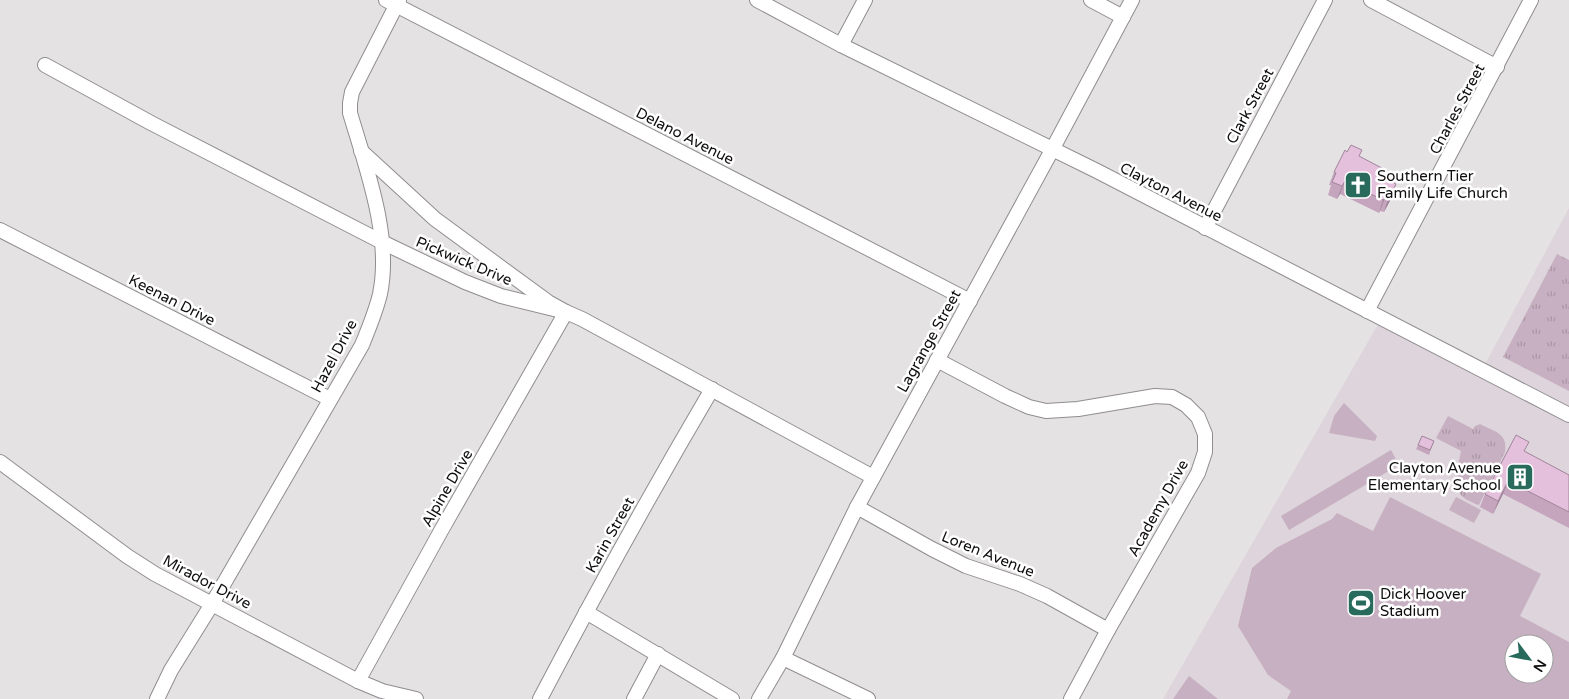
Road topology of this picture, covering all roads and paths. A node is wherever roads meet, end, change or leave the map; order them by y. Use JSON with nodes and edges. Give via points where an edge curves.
{"nodes":[{"id":1,"x":757,"y":0,"type":"edge"},
{"id":2,"x":865,"y":0,"type":"edge"},
{"id":3,"x":1091,"y":0,"type":"edge"},
{"id":4,"x":1132,"y":0,"type":"edge"},
{"id":5,"x":1325,"y":0,"type":"edge"},
{"id":6,"x":1371,"y":0,"type":"edge"},
{"id":7,"x":1531,"y":0,"type":"edge"},
{"id":8,"x":394,"y":2,"type":"edge"},
{"id":9,"x":1123,"y":17,"type":"junction"},
{"id":10,"x":840,"y":44,"type":"junction"},
{"id":11,"x":45,"y":65,"type":"dead end"},
{"id":12,"x":1497,"y":67,"type":"junction"},
{"id":13,"x":1052,"y":150,"type":"junction"},
{"id":14,"x":361,"y":151,"type":"junction"},
{"id":15,"x":1205,"y":228,"type":"junction"},
{"id":16,"x":0,"y":230,"type":"edge"},
{"id":17,"x":382,"y":242,"type":"junction"},
{"id":18,"x":970,"y":301,"type":"junction"},
{"id":19,"x":1367,"y":311,"type":"junction"},
{"id":20,"x":566,"y":312,"type":"junction"},
{"id":21,"x":938,"y":360,"type":"junction"},
{"id":22,"x":712,"y":389,"type":"junction"},
{"id":23,"x":330,"y":399,"type":"junction"},
{"id":24,"x":1569,"y":415,"type":"edge"},
{"id":25,"x":0,"y":462,"type":"edge"},
{"id":26,"x":873,"y":478,"type":"junction"},
{"id":27,"x":857,"y":506,"type":"junction"},
{"id":28,"x":212,"y":604,"type":"junction"},
{"id":29,"x":586,"y":612,"type":"junction"},
{"id":30,"x":1108,"y":630,"type":"junction"},
{"id":31,"x":658,"y":654,"type":"junction"},
{"id":32,"x":783,"y":658,"type":"junction"},
{"id":33,"x":358,"y":681,"type":"junction"},
{"id":34,"x":157,"y":699,"type":"edge"},
{"id":35,"x":416,"y":699,"type":"edge"},
{"id":36,"x":540,"y":699,"type":"edge"},
{"id":37,"x":634,"y":699,"type":"edge"},
{"id":38,"x":732,"y":699,"type":"edge"},
{"id":39,"x":759,"y":699,"type":"edge"},
{"id":40,"x":868,"y":699,"type":"edge"},
{"id":41,"x":1071,"y":699,"type":"edge"}],
"edges":[{"from":1,"to":10,"type":"street","name":"Clayton Avenue"},
{"from":2,"to":10,"type":"street"},
{"from":3,"to":9,"type":"street"},
{"from":4,"to":9,"type":"street","name":"Lagrange Street"},
{"from":5,"to":15,"type":"street","name":"Clark Street"},
{"from":6,"to":12,"type":"street"},
{"from":7,"to":12,"type":"street","name":"Charles Street"},
{"from":8,"to":14,"type":"street","name":"Hazel Drive","via":[[352,92],[350,113]]},
{"from":8,"to":18,"type":"street","name":"Delano Avenue"},
{"from":9,"to":13,"type":"street","name":"Lagrange Street"},
{"from":10,"to":13,"type":"street","name":"Clayton Avenue"},
{"from":11,"to":17,"type":"street","name":"Pickwick Drive"},
{"from":12,"to":19,"type":"street","name":"Charles Street"},
{"from":13,"to":15,"type":"street","name":"Clayton Avenue"},
{"from":13,"to":18,"type":"street","name":"Lagrange Street"},
{"from":14,"to":17,"type":"street","name":"Hazel Drive","via":[[378,213]]},
{"from":14,"to":20,"type":"street","via":[[435,219],[532,291]]},
{"from":15,"to":19,"type":"street","name":"Clayton Avenue"},
{"from":16,"to":23,"type":"street","name":"Keenan Drive"},
{"from":17,"to":20,"type":"street","name":"Pickwick Drive","via":[[501,296]]},
{"from":17,"to":23,"type":"street","name":"Hazel Drive","via":[[380,293],[372,320],[362,345]]},
{"from":18,"to":21,"type":"street","name":"Lagrange Street"},
{"from":19,"to":24,"type":"street","name":"Clayton Avenue"},
{"from":20,"to":22,"type":"street","name":"Pickwick Drive"},
{"from":20,"to":33,"type":"street","name":"Alpine Drive"},
{"from":21,"to":26,"type":"street","name":"Lagrange Street"},
{"from":21,"to":30,"type":"street","name":"Academy Drive","via":[[1006,396],[1046,411],[1156,396],[1172,397],[1198,417],[1205,434],[1205,452],[1198,473]]},
{"from":22,"to":26,"type":"street","name":"Pickwick Drive"},
{"from":22,"to":29,"type":"street","name":"Karin Street"},
{"from":23,"to":28,"type":"street","name":"Hazel Drive"},
{"from":25,"to":28,"type":"street","name":"Mirador Drive","via":[[127,556]]},
{"from":26,"to":27,"type":"street","name":"Lagrange Street"},
{"from":27,"to":30,"type":"street","name":"Loren Avenue","via":[[966,566],[1048,596]]},
{"from":27,"to":32,"type":"street","name":"Lagrange Street"},
{"from":28,"to":33,"type":"street","name":"Mirador Drive"},
{"from":28,"to":34,"type":"street","name":"Hazel Drive"},
{"from":29,"to":31,"type":"street"},
{"from":29,"to":36,"type":"street","name":"Karin Street"},
{"from":30,"to":41,"type":"street","name":"Academy Drive"},
{"from":31,"to":37,"type":"street"},
{"from":31,"to":38,"type":"street"},
{"from":32,"to":39,"type":"street","name":"Lagrange Street"},
{"from":32,"to":40,"type":"street"},
{"from":33,"to":35,"type":"street","name":"Mirador Drive"}]}
